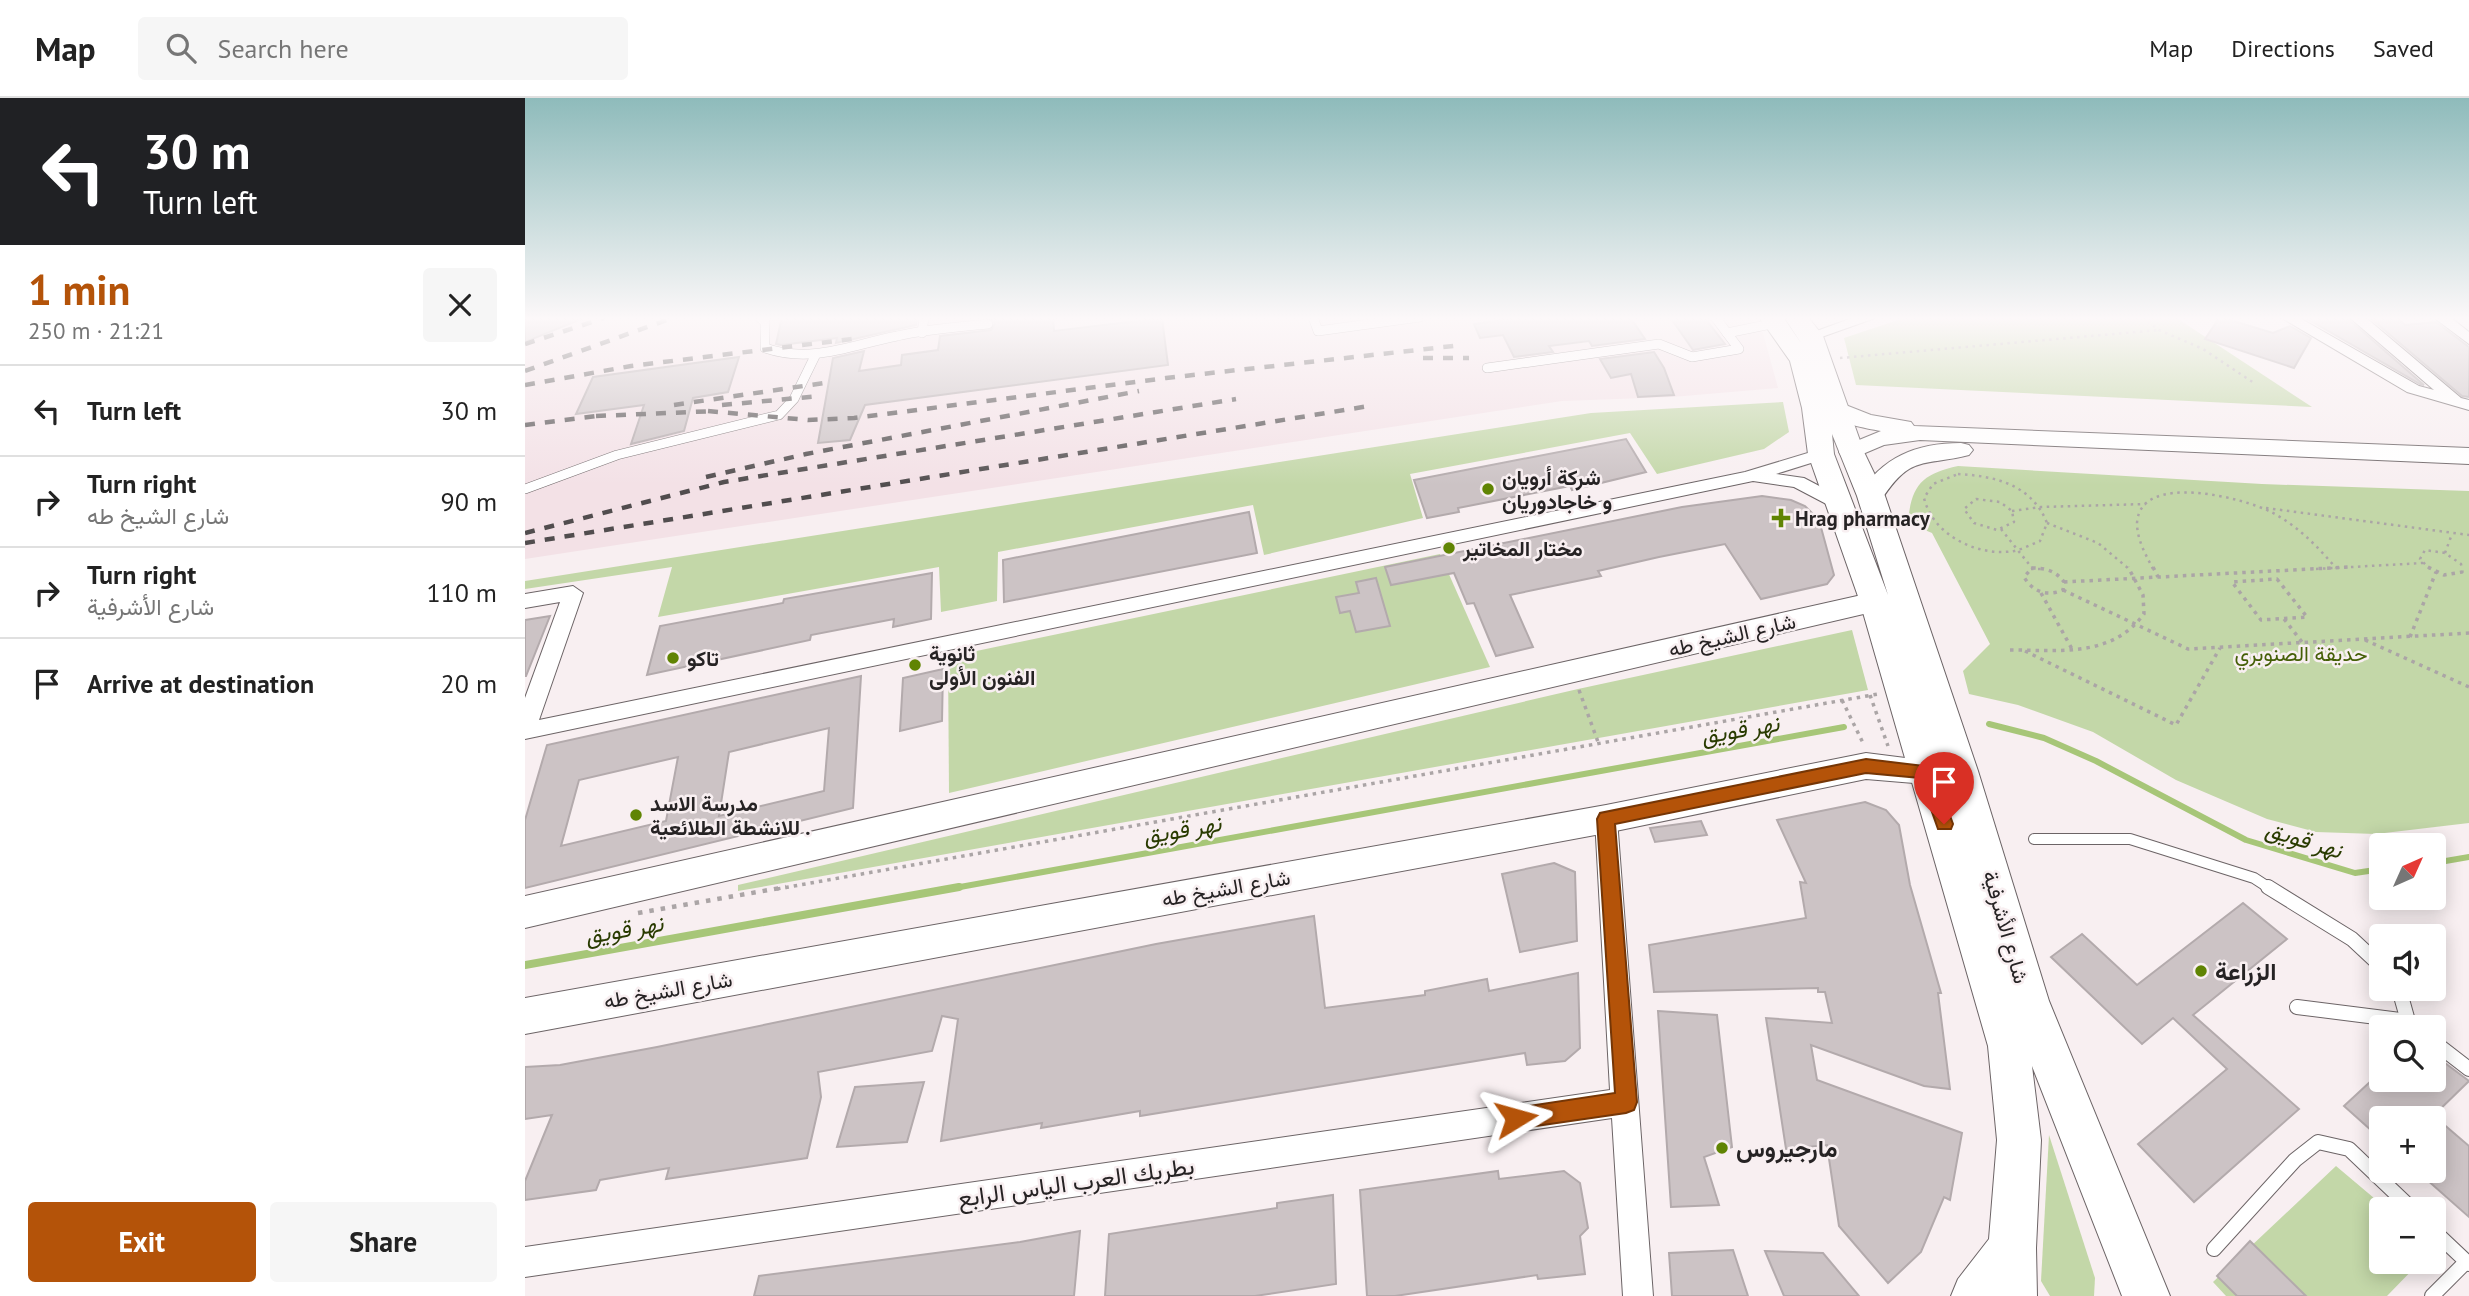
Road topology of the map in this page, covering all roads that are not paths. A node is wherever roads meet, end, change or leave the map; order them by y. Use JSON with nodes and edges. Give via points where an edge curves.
{"nodes":[{"id":1,"x":806,"y":373,"type":"edge"},
{"id":2,"x":1805,"y":373,"type":"edge"},
{"id":3,"x":1818,"y":373,"type":"edge"},
{"id":4,"x":2385,"y":373,"type":"edge"},
{"id":5,"x":2425,"y":373,"type":"edge"},
{"id":6,"x":2464,"y":404,"type":"edge"},
{"id":7,"x":1838,"y":409,"type":"junction"},
{"id":8,"x":2000,"y":438,"type":"junction"},
{"id":9,"x":1836,"y":453,"type":"junction"},
{"id":10,"x":2469,"y":456,"type":"edge"},
{"id":11,"x":2469,"y":471,"type":"edge"},
{"id":12,"x":1748,"y":477,"type":"junction"},
{"id":13,"x":525,"y":489,"type":"edge"},
{"id":14,"x":1856,"y":500,"type":"junction"},
{"id":15,"x":525,"y":601,"type":"edge"},
{"id":16,"x":1875,"y":602,"type":"junction"},
{"id":17,"x":525,"y":729,"type":"edge"},
{"id":18,"x":1899,"y":769,"type":"junction"},
{"id":19,"x":1606,"y":819,"type":"junction"},
{"id":20,"x":2034,"y":839,"type":"dead end"},
{"id":21,"x":525,"y":912,"type":"edge"},
{"id":22,"x":2369,"y":955,"type":"edge"},
{"id":23,"x":2297,"y":1007,"type":"dead end"},
{"id":24,"x":525,"y":1016,"type":"edge"},
{"id":25,"x":2369,"y":1018,"type":"edge"},
{"id":26,"x":2446,"y":1051,"type":"edge"},
{"id":27,"x":2469,"y":1069,"type":"edge"},
{"id":28,"x":1626,"y":1102,"type":"junction"},
{"id":29,"x":2399,"y":1197,"type":"edge"},
{"id":30,"x":2446,"y":1242,"type":"edge"},
{"id":31,"x":2011,"y":1248,"type":"junction"},
{"id":32,"x":2214,"y":1249,"type":"dead end"},
{"id":33,"x":525,"y":1262,"type":"edge"},
{"id":34,"x":2468,"y":1263,"type":"edge"},
{"id":35,"x":2140,"y":1289,"type":"edge"},
{"id":36,"x":1638,"y":1296,"type":"edge"},
{"id":37,"x":1975,"y":1296,"type":"edge"},
{"id":38,"x":2013,"y":1296,"type":"edge"},
{"id":39,"x":2026,"y":1296,"type":"edge"},
{"id":40,"x":2432,"y":1296,"type":"edge"}],
"edges":[{"from":1,"to":13,"type":"lane","via":[[794,399],[779,415],[617,455]]},
{"from":2,"to":9,"type":"main road","name":"شارع الأشرفية"},
{"from":3,"to":7,"type":"main road","name":"شارع الأشرفية"},
{"from":4,"to":6,"type":"street","via":[[2413,389]]},
{"from":5,"to":6,"type":"street"},
{"from":7,"to":8,"type":"main road","via":[[1882,425]]},
{"from":7,"to":9,"type":"main road","name":"شارع الأشرفية"},
{"from":8,"to":9,"type":"main road","via":[[1920,433],[1884,436]]},
{"from":8,"to":10,"type":"main road"},
{"from":9,"to":12,"type":"street"},
{"from":9,"to":14,"type":"main road","name":"شارع الأشرفية"},
{"from":11,"to":14,"type":"main road","via":[[1952,450],[1923,454],[1899,464]]},
{"from":12,"to":14,"type":"street","via":[[1798,482]]},
{"from":12,"to":17,"type":"street"},
{"from":14,"to":16,"type":"main road","name":"شارع الأشرفية"},
{"from":14,"to":35,"type":"main road","name":"شارع الأشرفية","via":[[1960,771],[2028,1001]]},
{"from":15,"to":17,"type":"street","via":[[573,593]]},
{"from":16,"to":18,"type":"main road","name":"شارع الأشرفية"},
{"from":16,"to":21,"type":"main road","name":"شارع الشيخ طه"},
{"from":18,"to":19,"type":"main road","name":"شارع الشيخ طه","via":[[1866,766]]},
{"from":18,"to":31,"type":"main road","name":"شارع الأشرفية","via":[[1937,799],[2008,1046],[2019,1140]]},
{"from":19,"to":24,"type":"main road","name":"شارع الشيخ طه"},
{"from":19,"to":28,"type":"street"},
{"from":20,"to":22,"type":"lane","via":[[2130,839],[2254,878],[2352,939]]},
{"from":23,"to":25,"type":"lane"},
{"from":26,"to":27,"type":"lane"},
{"from":28,"to":33,"type":"street","name":"بطريك العرب الياس الرابع"},
{"from":28,"to":36,"type":"street"},
{"from":29,"to":32,"type":"lane","via":[[2349,1149],[2318,1142],[2295,1160]]},
{"from":30,"to":34,"type":"lane"},
{"from":31,"to":37,"type":"main road"},
{"from":31,"to":38,"type":"main road","name":"شارع الأشرفية"},
{"from":31,"to":39,"type":"main road"},
{"from":34,"to":40,"type":"lane"}]}
